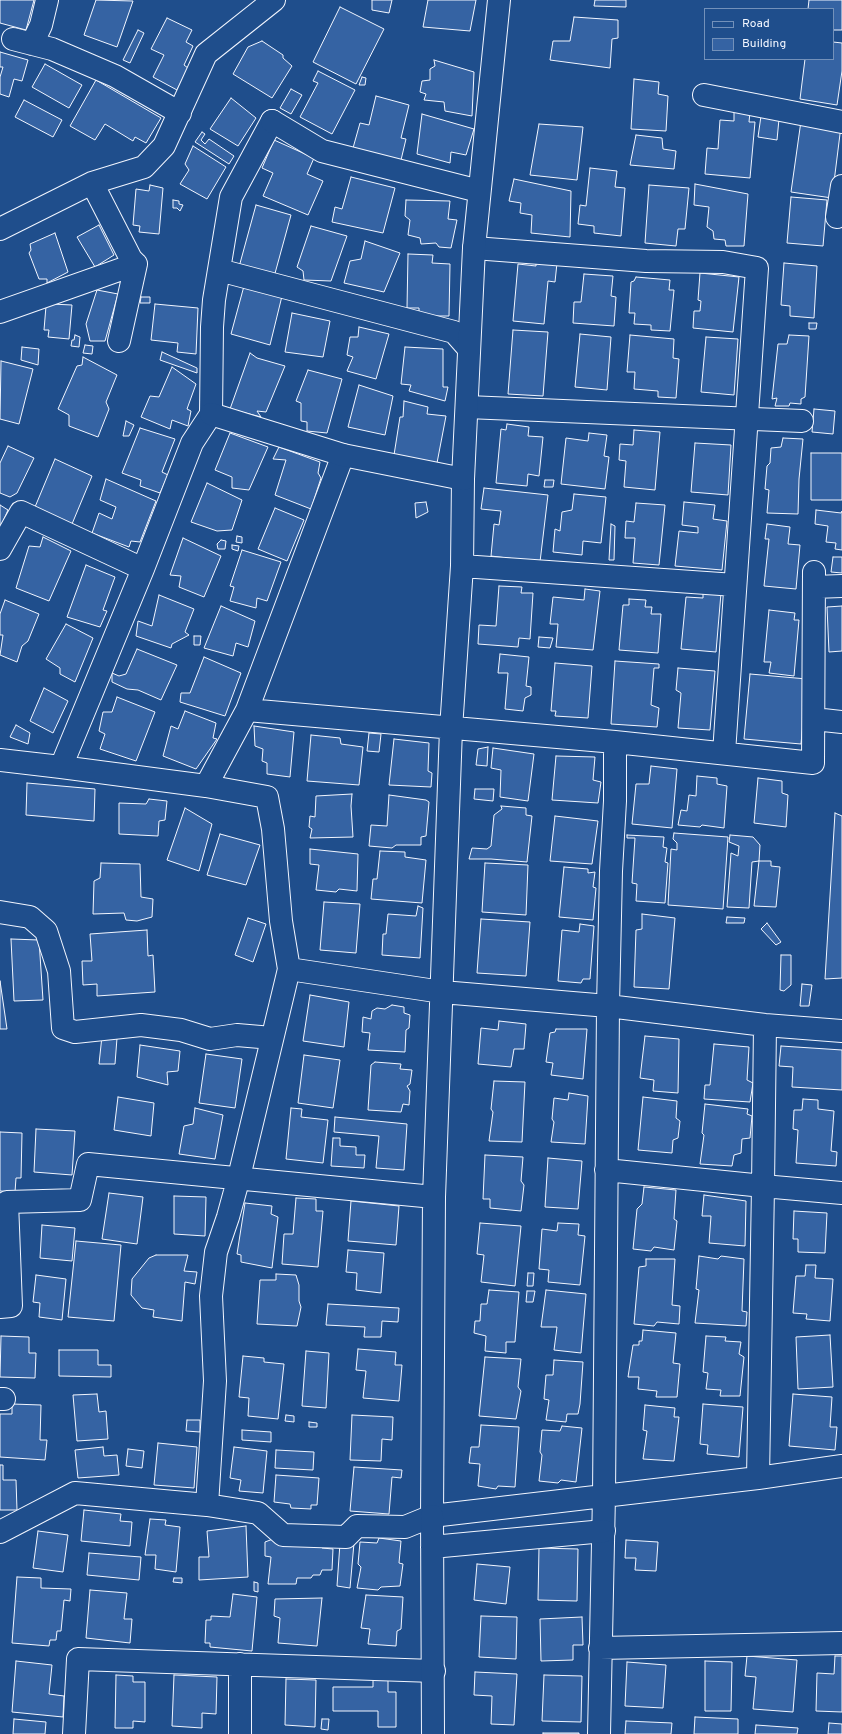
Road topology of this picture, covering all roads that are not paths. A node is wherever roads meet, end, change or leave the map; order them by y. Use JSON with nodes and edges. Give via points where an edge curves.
{"nodes":[{"id":1,"x":47,"y":0,"type":"edge"},
{"id":2,"x":274,"y":0,"type":"edge"},
{"id":3,"x":499,"y":0,"type":"edge"},
{"id":4,"x":704,"y":95,"type":"dead end"},
{"id":5,"x":180,"y":113,"type":"junction"},
{"id":6,"x":842,"y":122,"type":"edge"},
{"id":7,"x":92,"y":183,"type":"junction"},
{"id":8,"x":842,"y":186,"type":"edge"},
{"id":9,"x":479,"y":191,"type":"junction"},
{"id":10,"x":837,"y":217,"type":"dead end"},
{"id":11,"x":0,"y":229,"type":"edge"},
{"id":12,"x":474,"y":248,"type":"junction"},
{"id":13,"x":136,"y":264,"type":"junction"},
{"id":14,"x":219,"y":270,"type":"junction"},
{"id":15,"x":0,"y":312,"type":"edge"},
{"id":16,"x":119,"y":341,"type":"dead end"},
{"id":17,"x":469,"y":349,"type":"junction"},
{"id":18,"x":467,"y":407,"type":"junction"},
{"id":19,"x":211,"y":414,"type":"junction"},
{"id":20,"x":748,"y":419,"type":"junction"},
{"id":21,"x":802,"y":421,"type":"dead end"},
{"id":22,"x":344,"y":455,"type":"junction"},
{"id":23,"x":463,"y":479,"type":"junction"},
{"id":24,"x":0,"y":549,"type":"edge"},
{"id":25,"x":462,"y":566,"type":"junction"},
{"id":26,"x":143,"y":569,"type":"junction"},
{"id":27,"x":735,"y":585,"type":"junction"},
{"id":28,"x":842,"y":586,"type":"edge"},
{"id":29,"x":247,"y":710,"type":"junction"},
{"id":30,"x":814,"y":718,"type":"junction"},
{"id":31,"x":842,"y":722,"type":"edge"},
{"id":32,"x":451,"y":729,"type":"junction"},
{"id":33,"x":615,"y":742,"type":"junction"},
{"id":34,"x":724,"y":753,"type":"junction"},
{"id":35,"x":0,"y":760,"type":"edge"},
{"id":36,"x":61,"y":767,"type":"junction"},
{"id":37,"x":206,"y":786,"type":"junction"},
{"id":38,"x":0,"y":912,"type":"edge"},
{"id":39,"x":289,"y":969,"type":"junction"},
{"id":40,"x":442,"y":992,"type":"junction"},
{"id":41,"x":608,"y":1006,"type":"junction"},
{"id":42,"x":765,"y":1025,"type":"junction"},
{"id":43,"x":842,"y":1031,"type":"edge"},
{"id":44,"x":272,"y":1038,"type":"junction"},
{"id":45,"x":606,"y":1170,"type":"junction"},
{"id":46,"x":239,"y":1177,"type":"junction"},
{"id":47,"x":763,"y":1186,"type":"junction"},
{"id":48,"x":842,"y":1193,"type":"edge"},
{"id":49,"x":434,"y":1197,"type":"junction"},
{"id":50,"x":0,"y":1307,"type":"edge"},
{"id":51,"x":842,"y":1466,"type":"edge"},
{"id":52,"x":758,"y":1478,"type":"junction"},
{"id":53,"x":604,"y":1495,"type":"junction"},
{"id":54,"x":207,"y":1505,"type":"junction"},
{"id":55,"x":432,"y":1516,"type":"junction"},
{"id":56,"x":604,"y":1531,"type":"junction"},
{"id":57,"x":0,"y":1532,"type":"edge"},
{"id":58,"x":432,"y":1547,"type":"junction"},
{"id":59,"x":842,"y":1643,"type":"edge"},
{"id":60,"x":600,"y":1648,"type":"junction"},
{"id":61,"x":240,"y":1664,"type":"junction"},
{"id":62,"x":434,"y":1671,"type":"junction"},
{"id":63,"x":74,"y":1734,"type":"edge"},
{"id":64,"x":240,"y":1734,"type":"edge"},
{"id":65,"x":433,"y":1734,"type":"edge"},
{"id":66,"x":599,"y":1734,"type":"edge"}],
"edges":[{"from":1,"to":5,"type":"street","via":[[40,25],[23,41],[52,49],[115,76]]},
{"from":2,"to":5,"type":"street","via":[[206,54]]},
{"from":3,"to":9,"type":"street"},
{"from":4,"to":6,"type":"street"},
{"from":5,"to":7,"type":"street","via":[[164,146],[144,167]]},
{"from":7,"to":11,"type":"street"},
{"from":7,"to":13,"type":"street","via":[[131,259]]},
{"from":8,"to":10,"type":"street"},
{"from":9,"to":12,"type":"street"},
{"from":9,"to":14,"type":"street","via":[[322,151],[272,121],[231,197]]},
{"from":12,"to":17,"type":"street"},
{"from":12,"to":20,"type":"street","via":[[646,261],[722,262],[757,268]]},
{"from":13,"to":15,"type":"street"},
{"from":13,"to":16,"type":"street"},
{"from":14,"to":17,"type":"street","via":[[454,332]]},
{"from":14,"to":19,"type":"street","via":[[212,327]]},
{"from":17,"to":18,"type":"street"},
{"from":18,"to":20,"type":"street"},
{"from":18,"to":23,"type":"street"},
{"from":19,"to":22,"type":"street"},
{"from":19,"to":26,"type":"street","via":[[192,443]]},
{"from":20,"to":21,"type":"street"},
{"from":20,"to":27,"type":"street"},
{"from":22,"to":23,"type":"street"},
{"from":22,"to":29,"type":"street"},
{"from":23,"to":25,"type":"street"},
{"from":24,"to":26,"type":"street","via":[[21,512]]},
{"from":25,"to":27,"type":"street"},
{"from":25,"to":32,"type":"street"},
{"from":26,"to":36,"type":"street"},
{"from":27,"to":34,"type":"street"},
{"from":28,"to":30,"type":"street","via":[[814,579]]},
{"from":29,"to":32,"type":"street"},
{"from":29,"to":37,"type":"street"},
{"from":30,"to":31,"type":"street"},
{"from":30,"to":34,"type":"street","via":[[814,763]]},
{"from":32,"to":33,"type":"street"},
{"from":32,"to":40,"type":"street"},
{"from":33,"to":34,"type":"street"},
{"from":33,"to":41,"type":"street"},
{"from":35,"to":36,"type":"street"},
{"from":36,"to":37,"type":"street"},
{"from":37,"to":39,"type":"street","via":[[267,797]]},
{"from":38,"to":44,"type":"street","via":[[30,917],[46,931],[59,971],[63,1028],[75,1032],[142,1025],[181,1030],[210,1038],[237,1035]]},
{"from":39,"to":40,"type":"street"},
{"from":39,"to":44,"type":"street"},
{"from":40,"to":41,"type":"street"},
{"from":40,"to":49,"type":"street"},
{"from":41,"to":42,"type":"street"},
{"from":41,"to":45,"type":"street"},
{"from":42,"to":43,"type":"street"},
{"from":42,"to":47,"type":"street"},
{"from":44,"to":46,"type":"street"},
{"from":45,"to":47,"type":"street"},
{"from":45,"to":53,"type":"street"},
{"from":46,"to":49,"type":"street"},
{"from":46,"to":50,"type":"street","via":[[88,1164],[80,1200],[7,1202],[11,1306]]},
{"from":46,"to":54,"type":"street","via":[[216,1252],[211,1296],[215,1381]]},
{"from":47,"to":48,"type":"street"},
{"from":47,"to":52,"type":"street"},
{"from":49,"to":55,"type":"street"},
{"from":51,"to":52,"type":"street"},
{"from":52,"to":53,"type":"street"},
{"from":53,"to":55,"type":"street"},
{"from":53,"to":56,"type":"street"},
{"from":54,"to":55,"type":"street","via":[[258,1514],[283,1535],[346,1537],[357,1526],[405,1527]]},
{"from":54,"to":57,"type":"street","via":[[75,1494]]},
{"from":55,"to":58,"type":"street"},
{"from":56,"to":58,"type":"street"},
{"from":56,"to":60,"type":"street"},
{"from":58,"to":62,"type":"street"},
{"from":59,"to":60,"type":"street"},
{"from":60,"to":66,"type":"street"},
{"from":61,"to":62,"type":"street"},
{"from":61,"to":63,"type":"street","via":[[78,1659]]},
{"from":61,"to":64,"type":"street"},
{"from":62,"to":65,"type":"street"}]}
